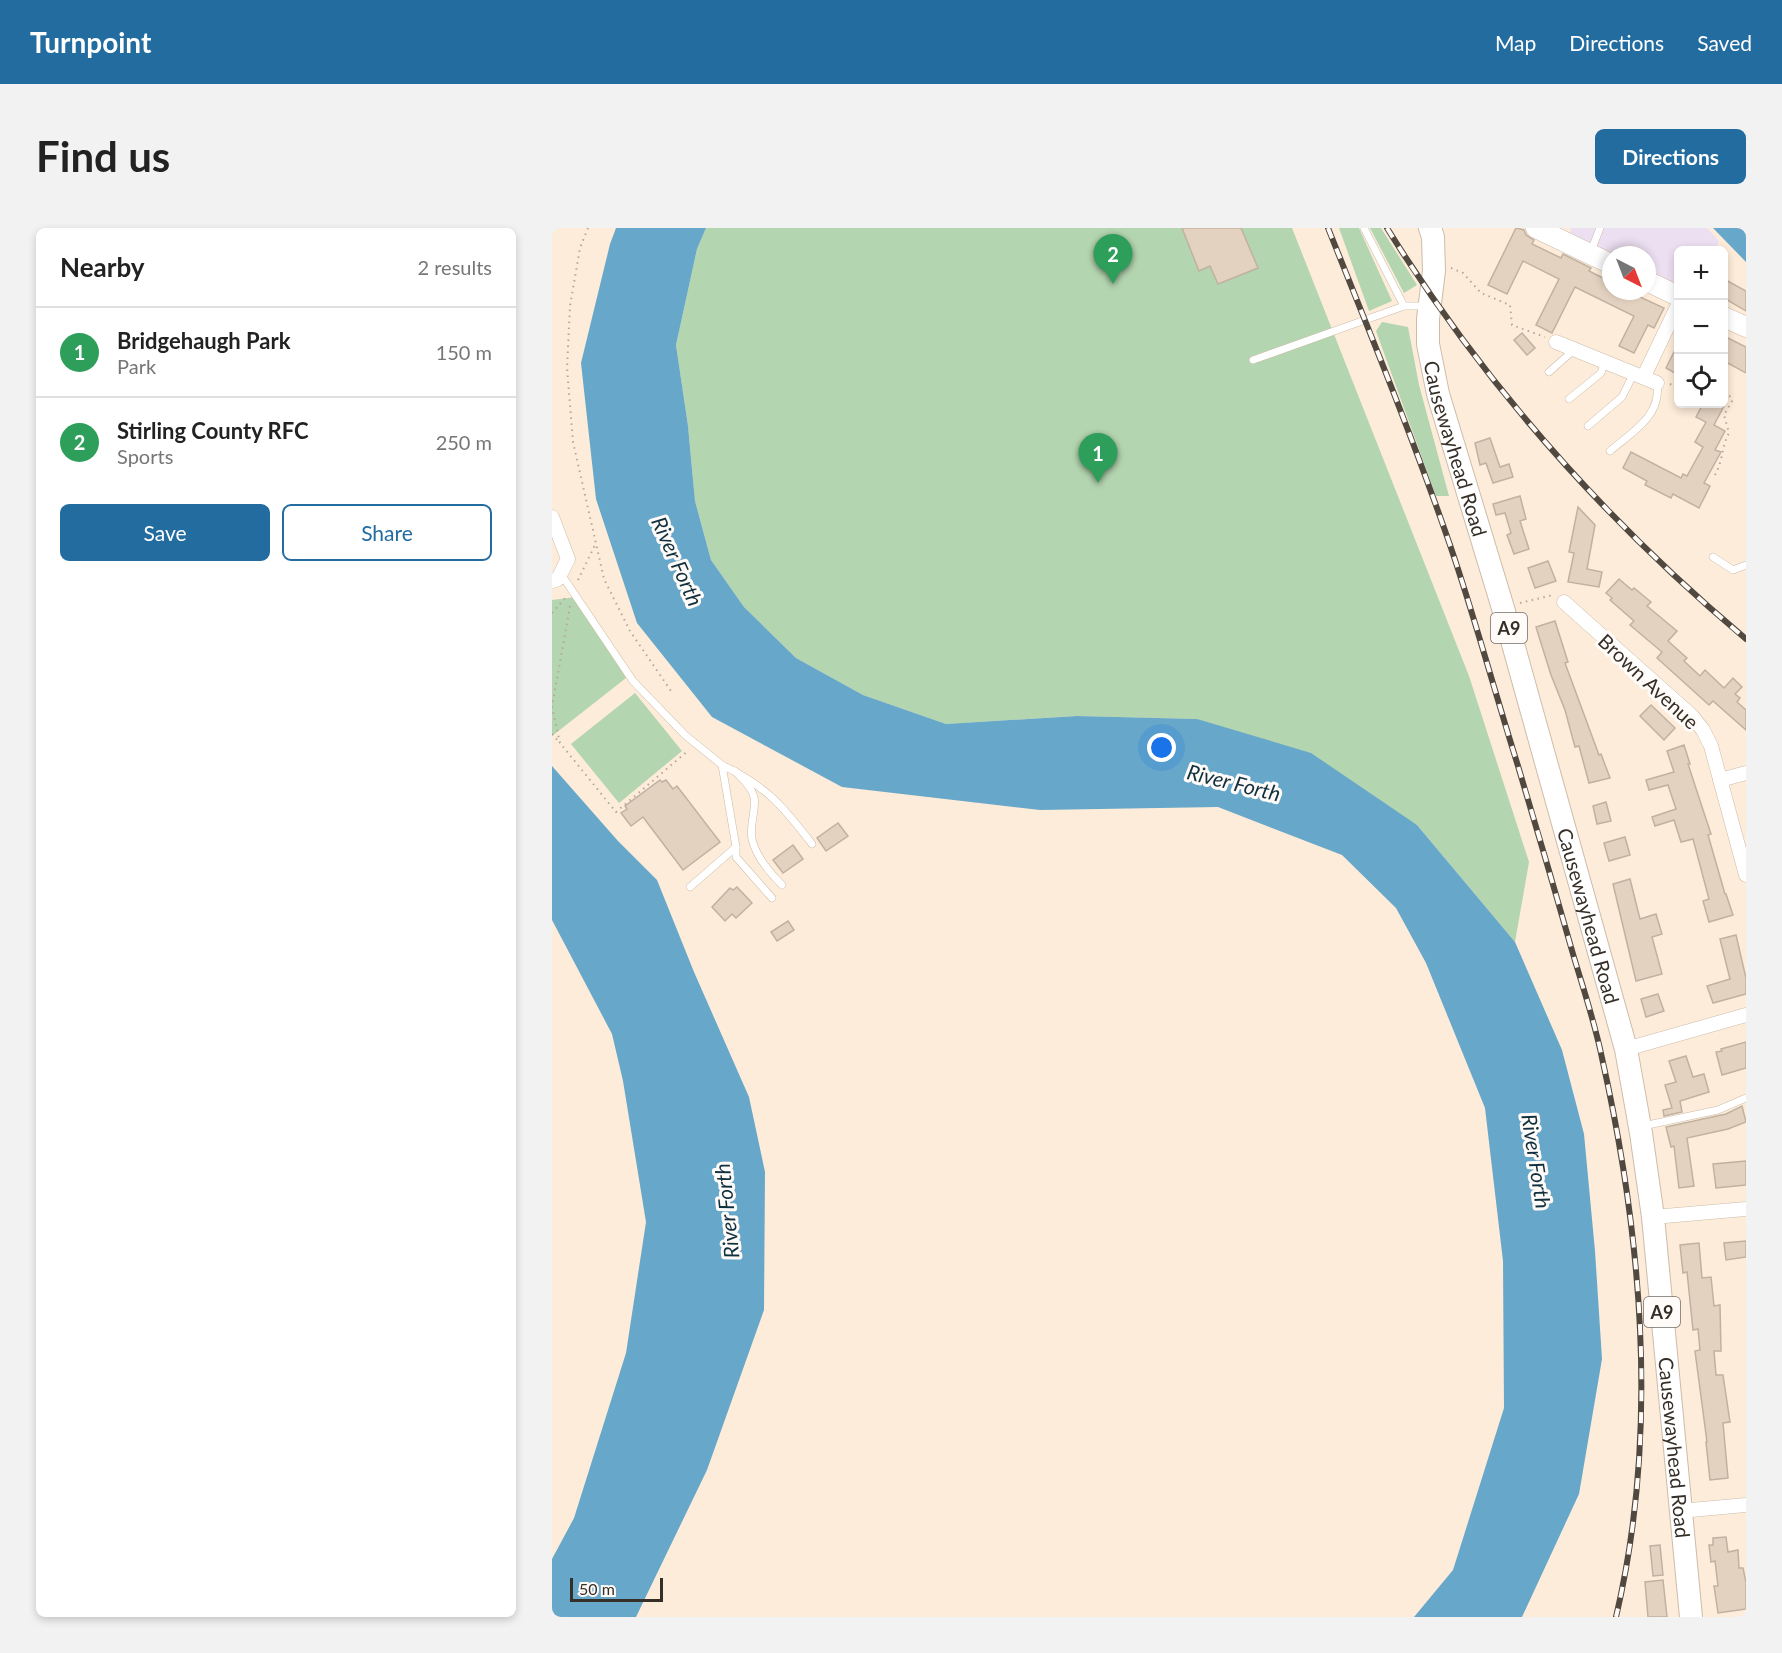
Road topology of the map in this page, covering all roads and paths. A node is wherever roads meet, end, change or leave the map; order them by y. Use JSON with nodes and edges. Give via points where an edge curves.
{"nodes":[{"id":1,"x":588,"y":228,"type":"edge"},
{"id":2,"x":1364,"y":228,"type":"edge"},
{"id":3,"x":1430,"y":228,"type":"edge"},
{"id":4,"x":1536,"y":228,"type":"edge"},
{"id":5,"x":1600,"y":228,"type":"edge"},
{"id":6,"x":1590,"y":254,"type":"junction"},
{"id":7,"x":1602,"y":260,"type":"edge"},
{"id":8,"x":1446,"y":266,"type":"dead end"},
{"id":9,"x":1656,"y":285,"type":"edge"},
{"id":10,"x":1674,"y":294,"type":"edge"},
{"id":11,"x":1404,"y":306,"type":"junction"},
{"id":12,"x":1430,"y":307,"type":"junction"},
{"id":13,"x":1674,"y":312,"type":"edge"},
{"id":14,"x":1728,"y":319,"type":"edge"},
{"id":15,"x":1746,"y":327,"type":"edge"},
{"id":16,"x":1556,"y":342,"type":"joint"},
{"id":17,"x":1575,"y":349,"type":"junction"},
{"id":18,"x":1253,"y":360,"type":"dead end"},
{"id":19,"x":1605,"y":361,"type":"junction"},
{"id":20,"x":1550,"y":372,"type":"dead end"},
{"id":21,"x":1639,"y":374,"type":"junction"},
{"id":22,"x":1664,"y":384,"type":"junction"},
{"id":23,"x":1674,"y":387,"type":"edge"},
{"id":24,"x":1728,"y":395,"type":"edge"},
{"id":25,"x":1569,"y":399,"type":"dead end"},
{"id":26,"x":1728,"y":408,"type":"edge"},
{"id":27,"x":1728,"y":408,"type":"edge"},
{"id":28,"x":1588,"y":426,"type":"dead end"},
{"id":29,"x":1610,"y":451,"type":"dead end"},
{"id":30,"x":1715,"y":475,"type":"dead end"},
{"id":31,"x":552,"y":517,"type":"edge"},
{"id":32,"x":595,"y":545,"type":"junction"},
{"id":33,"x":1713,"y":557,"type":"dead end"},
{"id":34,"x":1746,"y":565,"type":"edge"},
{"id":35,"x":556,"y":578,"type":"edge"},
{"id":36,"x":572,"y":590,"type":"junction"},
{"id":37,"x":1564,"y":602,"type":"joint"},
{"id":38,"x":1503,"y":608,"type":"junction"},
{"id":39,"x":552,"y":613,"type":"edge"},
{"id":40,"x":671,"y":691,"type":"dead end"},
{"id":41,"x":552,"y":734,"type":"edge"},
{"id":42,"x":560,"y":742,"type":"junction"},
{"id":43,"x":696,"y":744,"type":"junction"},
{"id":44,"x":722,"y":765,"type":"junction"},
{"id":45,"x":735,"y":771,"type":"junction"},
{"id":46,"x":1746,"y":773,"type":"edge"},
{"id":47,"x":1720,"y":780,"type":"junction"},
{"id":48,"x":812,"y":844,"type":"dead end"},
{"id":49,"x":736,"y":847,"type":"junction"},
{"id":50,"x":1746,"y":875,"type":"edge"},
{"id":51,"x":782,"y":885,"type":"dead end"},
{"id":52,"x":690,"y":887,"type":"dead end"},
{"id":53,"x":772,"y":898,"type":"dead end"},
{"id":54,"x":1746,"y":1015,"type":"edge"},
{"id":55,"x":1626,"y":1049,"type":"junction"},
{"id":56,"x":1746,"y":1098,"type":"edge"},
{"id":57,"x":1640,"y":1126,"type":"junction"},
{"id":58,"x":1746,"y":1209,"type":"edge"},
{"id":59,"x":1653,"y":1217,"type":"junction"},
{"id":60,"x":1746,"y":1505,"type":"edge"},
{"id":61,"x":1680,"y":1511,"type":"junction"},
{"id":62,"x":1691,"y":1617,"type":"edge"}],
"edges":[{"from":1,"to":32,"type":"path","via":[[579,248],[570,306],[567,368],[573,442]]},
{"from":2,"to":11,"type":"lane"},
{"from":3,"to":12,"type":"main road","name":"Causewayhead Road","number":"A9","via":[[1434,271]]},
{"from":4,"to":6,"type":"main road"},
{"from":5,"to":6,"type":"lane"},
{"from":6,"to":7,"type":"main road"},
{"from":8,"to":16,"type":"path","via":[[1463,273],[1481,292],[1510,305],[1512,325]]},
{"from":9,"to":10,"type":"main road"},
{"from":11,"to":12,"type":"lane"},
{"from":11,"to":18,"type":"lane"},
{"from":12,"to":38,"type":"main road","name":"Causewayhead Road","number":"A9","via":[[1428,344],[1438,394]]},
{"from":13,"to":21,"type":"street"},
{"from":14,"to":15,"type":"main road"},
{"from":16,"to":17,"type":"street"},
{"from":17,"to":19,"type":"street"},
{"from":17,"to":20,"type":"lane"},
{"from":19,"to":21,"type":"street"},
{"from":19,"to":25,"type":"lane","via":[[1601,373]]},
{"from":21,"to":22,"type":"street"},
{"from":21,"to":28,"type":"lane","via":[[1622,397]]},
{"from":22,"to":23,"type":"path"},
{"from":22,"to":29,"type":"lane","via":[[1649,418]]},
{"from":24,"to":27,"type":"path","via":[[1732,401]]},
{"from":26,"to":30,"type":"path","via":[[1724,415],[1729,433]]},
{"from":31,"to":35,"type":"street","via":[[568,559]]},
{"from":32,"to":36,"type":"path"},
{"from":32,"to":40,"type":"path","via":[[604,579],[630,631]]},
{"from":33,"to":34,"type":"lane","via":[[1733,570]]},
{"from":35,"to":36,"type":"lane"},
{"from":36,"to":39,"type":"path"},
{"from":36,"to":42,"type":"path","via":[[552,707]]},
{"from":36,"to":43,"type":"lane","via":[[633,681]]},
{"from":37,"to":38,"type":"path","via":[[1550,595]]},
{"from":37,"to":47,"type":"street","name":"Brown Avenue","via":[[1692,716],[1711,747]]},
{"from":38,"to":55,"type":"main road","name":"Causewayhead Road","number":"A9"},
{"from":41,"to":42,"type":"path"},
{"from":42,"to":43,"type":"path","via":[[616,812]]},
{"from":43,"to":44,"type":"lane"},
{"from":44,"to":45,"type":"lane"},
{"from":44,"to":49,"type":"lane"},
{"from":45,"to":48,"type":"lane","via":[[767,791]]},
{"from":45,"to":51,"type":"lane","via":[[755,799],[752,842],[763,865]]},
{"from":46,"to":47,"type":"street"},
{"from":47,"to":50,"type":"street","name":"Brown Avenue"},
{"from":49,"to":52,"type":"lane"},
{"from":49,"to":53,"type":"lane","via":[[736,857]]},
{"from":54,"to":55,"type":"street"},
{"from":55,"to":57,"type":"main road","name":"Causewayhead Road","number":"A9"},
{"from":56,"to":57,"type":"lane","via":[[1718,1110]]},
{"from":57,"to":59,"type":"main road","name":"Causewayhead Road","number":"A9"},
{"from":58,"to":59,"type":"street"},
{"from":59,"to":61,"type":"main road","name":"Causewayhead Road","number":"A9"},
{"from":60,"to":61,"type":"street"},
{"from":61,"to":62,"type":"main road","name":"Causewayhead Road","number":"A9"}]}
